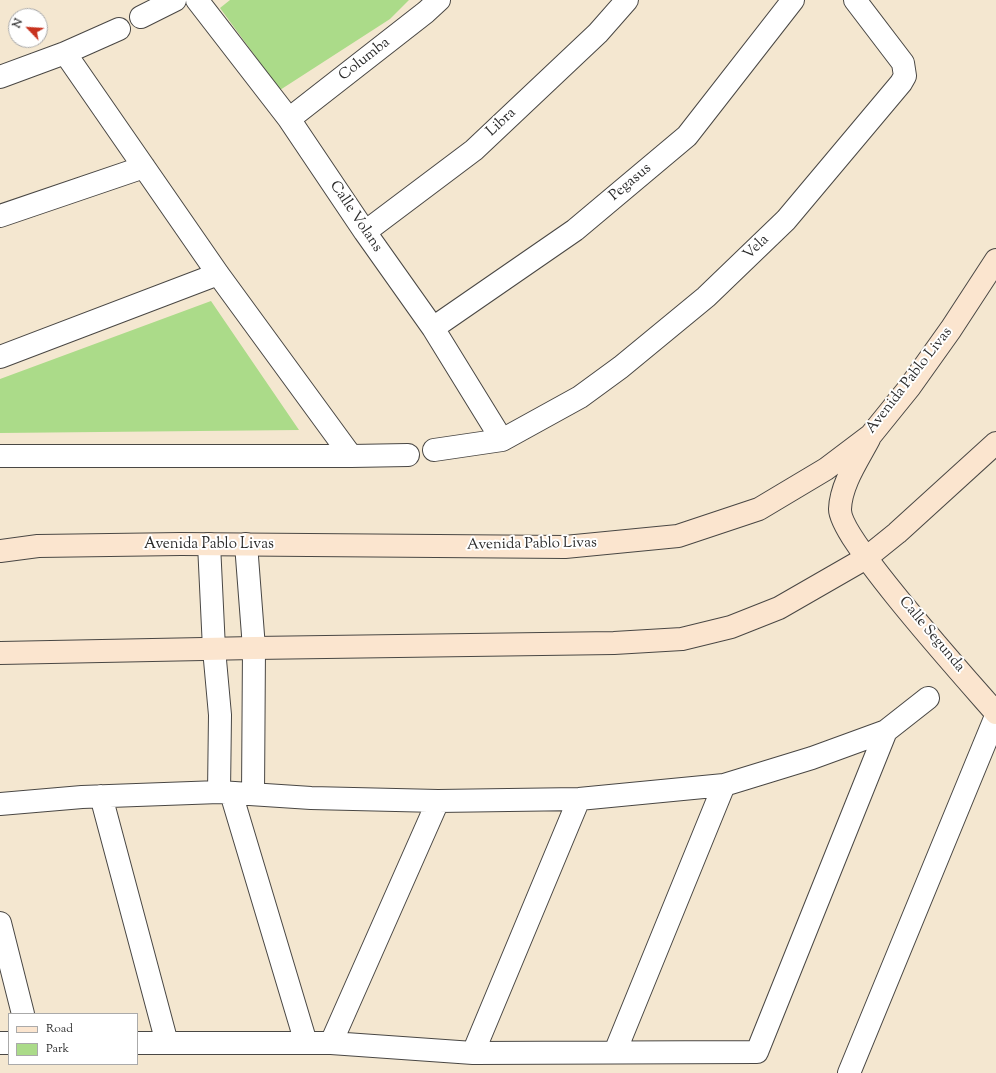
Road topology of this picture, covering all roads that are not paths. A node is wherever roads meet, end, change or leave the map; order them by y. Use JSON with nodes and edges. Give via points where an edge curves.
{"nodes":[{"id":1,"x":175,"y":0,"type":"edge"},
{"id":2,"x":197,"y":0,"type":"edge"},
{"id":3,"x":439,"y":0,"type":"edge"},
{"id":4,"x":627,"y":0,"type":"edge"},
{"id":5,"x":794,"y":0,"type":"edge"},
{"id":6,"x":855,"y":0,"type":"edge"},
{"id":7,"x":140,"y":17,"type":"dead end"},
{"id":8,"x":119,"y":29,"type":"dead end"},
{"id":9,"x":65,"y":53,"type":"junction"},
{"id":10,"x":0,"y":77,"type":"edge"},
{"id":11,"x":289,"y":119,"type":"junction"},
{"id":12,"x":144,"y":167,"type":"junction"},
{"id":13,"x":0,"y":216,"type":"edge"},
{"id":14,"x":364,"y":232,"type":"junction"},
{"id":15,"x":996,"y":260,"type":"edge"},
{"id":16,"x":218,"y":274,"type":"junction"},
{"id":17,"x":434,"y":328,"type":"junction"},
{"id":18,"x":0,"y":357,"type":"edge"},
{"id":19,"x":871,"y":435,"type":"junction"},
{"id":20,"x":502,"y":440,"type":"junction"},
{"id":21,"x":996,"y":442,"type":"edge"},
{"id":22,"x":434,"y":450,"type":"dead end"},
{"id":23,"x":408,"y":455,"type":"dead end"},
{"id":24,"x":0,"y":456,"type":"edge"},
{"id":25,"x":351,"y":456,"type":"junction"},
{"id":26,"x":209,"y":544,"type":"junction"},
{"id":27,"x":246,"y":544,"type":"junction"},
{"id":28,"x":0,"y":551,"type":"edge"},
{"id":29,"x":866,"y":558,"type":"junction"},
{"id":30,"x":254,"y":648,"type":"junction"},
{"id":31,"x":214,"y":649,"type":"junction"},
{"id":32,"x":0,"y":654,"type":"edge"},
{"id":33,"x":928,"y":698,"type":"dead end"},
{"id":34,"x":996,"y":713,"type":"edge"},
{"id":35,"x":252,"y":714,"type":"junction"},
{"id":36,"x":220,"y":715,"type":"junction"},
{"id":37,"x":996,"y":716,"type":"edge"},
{"id":38,"x":886,"y":731,"type":"junction"},
{"id":39,"x":724,"y":785,"type":"junction"},
{"id":40,"x":225,"y":793,"type":"junction"},
{"id":41,"x":253,"y":794,"type":"junction"},
{"id":42,"x":101,"y":796,"type":"junction"},
{"id":43,"x":579,"y":799,"type":"junction"},
{"id":44,"x":438,"y":801,"type":"junction"},
{"id":45,"x":0,"y":804,"type":"edge"},
{"id":46,"x":0,"y":923,"type":"edge"},
{"id":47,"x":23,"y":1013,"type":"edge"},
{"id":48,"x":138,"y":1043,"type":"edge"},
{"id":49,"x":167,"y":1043,"type":"junction"},
{"id":50,"x":306,"y":1043,"type":"junction"},
{"id":51,"x":332,"y":1043,"type":"junction"},
{"id":52,"x":614,"y":1052,"type":"junction"},
{"id":53,"x":473,"y":1053,"type":"junction"},
{"id":54,"x":849,"y":1073,"type":"edge"}],
"edges":[{"from":1,"to":7,"type":"street"},
{"from":2,"to":11,"type":"street","name":"Calle Volans"},
{"from":3,"to":11,"type":"street","name":"Columba"},
{"from":4,"to":14,"type":"street","name":"Libra","via":[[598,34],[474,150]]},
{"from":5,"to":17,"type":"street","name":"Pegasus","via":[[687,136],[575,230]]},
{"from":6,"to":20,"type":"street","name":"Vela","via":[[903,63],[905,76],[901,83],[786,220],[706,297],[580,398]]},
{"from":8,"to":9,"type":"street"},
{"from":9,"to":10,"type":"street"},
{"from":9,"to":12,"type":"street"},
{"from":11,"to":14,"type":"street","name":"Calle Volans"},
{"from":12,"to":13,"type":"street"},
{"from":12,"to":16,"type":"street"},
{"from":14,"to":17,"type":"street","name":"Calle Volans"},
{"from":15,"to":19,"type":"street","name":"Avenida Pablo Livas","via":[[943,341]]},
{"from":16,"to":18,"type":"street"},
{"from":16,"to":25,"type":"street"},
{"from":17,"to":20,"type":"street","name":"Calle Volans"},
{"from":19,"to":27,"type":"street","name":"Avenida Pablo Livas","via":[[826,469],[759,509],[678,536],[566,547]]},
{"from":19,"to":29,"type":"street","name":"Calle Segunda","via":[[846,484],[840,510],[847,530]]},
{"from":20,"to":22,"type":"street","name":"Vela"},
{"from":21,"to":29,"type":"street"},
{"from":23,"to":25,"type":"street"},
{"from":24,"to":25,"type":"street"},
{"from":26,"to":27,"type":"street","name":"Avenida Pablo Livas"},
{"from":26,"to":28,"type":"street","name":"Avenida Pablo Livas","via":[[38,546]]},
{"from":26,"to":31,"type":"street"},
{"from":27,"to":30,"type":"street"},
{"from":29,"to":30,"type":"street","via":[[779,608],[731,627],[682,639],[529,645]]},
{"from":29,"to":34,"type":"street","name":"Calle Segunda"},
{"from":30,"to":31,"type":"street"},
{"from":30,"to":35,"type":"street"},
{"from":31,"to":32,"type":"street"},
{"from":31,"to":36,"type":"street"},
{"from":33,"to":38,"type":"street"},
{"from":35,"to":36,"type":"street"},
{"from":35,"to":41,"type":"street"},
{"from":36,"to":40,"type":"street"},
{"from":37,"to":54,"type":"street"},
{"from":38,"to":39,"type":"street","via":[[812,758]]},
{"from":38,"to":52,"type":"street","via":[[757,1052]]},
{"from":39,"to":43,"type":"street"},
{"from":39,"to":52,"type":"street"},
{"from":40,"to":41,"type":"street"},
{"from":40,"to":42,"type":"street"},
{"from":40,"to":50,"type":"street"},
{"from":41,"to":44,"type":"street"},
{"from":42,"to":45,"type":"street"},
{"from":42,"to":49,"type":"street"},
{"from":43,"to":44,"type":"street"},
{"from":43,"to":53,"type":"street"},
{"from":44,"to":51,"type":"street"},
{"from":46,"to":47,"type":"street"},
{"from":48,"to":49,"type":"street"},
{"from":49,"to":50,"type":"street"},
{"from":50,"to":51,"type":"street"},
{"from":51,"to":53,"type":"street"},
{"from":52,"to":53,"type":"street"}]}
